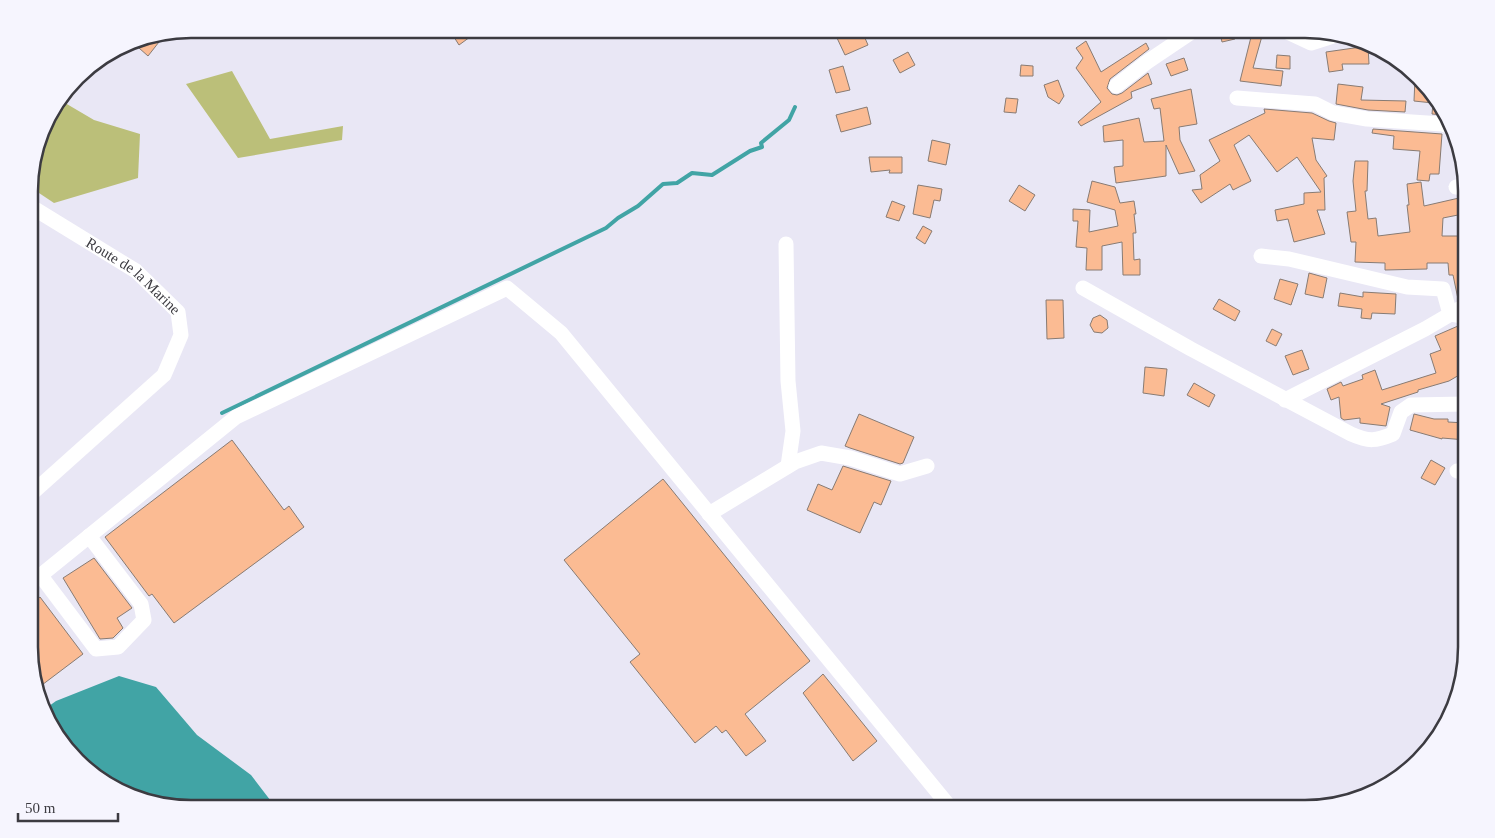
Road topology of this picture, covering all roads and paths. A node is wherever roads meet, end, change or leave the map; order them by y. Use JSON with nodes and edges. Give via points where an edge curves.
{"nodes":[{"id":1,"x":1184,"y":37,"type":"edge"},
{"id":2,"x":1298,"y":37,"type":"edge"},
{"id":3,"x":1324,"y":39,"type":"edge"},
{"id":4,"x":1116,"y":86,"type":"dead end"},
{"id":5,"x":1238,"y":98,"type":"dead end"},
{"id":6,"x":1443,"y":125,"type":"edge"},
{"id":7,"x":37,"y":210,"type":"edge"},
{"id":8,"x":786,"y":244,"type":"dead end"},
{"id":9,"x":1261,"y":256,"type":"dead end"},
{"id":10,"x":1082,"y":288,"type":"dead end"},
{"id":11,"x":1457,"y":310,"type":"edge"},
{"id":12,"x":1450,"y":314,"type":"junction"},
{"id":13,"x":1457,"y":315,"type":"edge"},
{"id":14,"x":1285,"y":400,"type":"junction"},
{"id":15,"x":1457,"y":404,"type":"edge"},
{"id":16,"x":788,"y":466,"type":"junction"},
{"id":17,"x":927,"y":466,"type":"dead end"},
{"id":18,"x":37,"y":489,"type":"edge"},
{"id":19,"x":709,"y":514,"type":"junction"},
{"id":20,"x":89,"y":536,"type":"junction"},
{"id":21,"x":37,"y":578,"type":"edge"},
{"id":22,"x":37,"y":582,"type":"edge"},
{"id":23,"x":944,"y":800,"type":"edge"}],
"edges":[{"from":1,"to":4,"type":"street"},
{"from":2,"to":3,"type":"street","via":[[1311,43]]},
{"from":5,"to":6,"type":"street","via":[[1315,104],[1333,113]]},
{"from":7,"to":18,"type":"street","name":"Route de la Marine","via":[[136,271],[178,312],[181,335],[164,375]]},
{"from":8,"to":16,"type":"street","via":[[788,381],[793,431]]},
{"from":9,"to":12,"type":"street","via":[[1289,259],[1407,287],[1443,290]]},
{"from":10,"to":14,"type":"street"},
{"from":11,"to":12,"type":"street"},
{"from":12,"to":13,"type":"street"},
{"from":12,"to":14,"type":"street"},
{"from":14,"to":15,"type":"street","via":[[1364,440],[1378,440],[1393,434],[1402,412],[1410,405]]},
{"from":16,"to":17,"type":"street","via":[[821,453],[850,458],[900,474]]},
{"from":16,"to":19,"type":"street"},
{"from":19,"to":20,"type":"street","via":[[561,333],[507,288],[236,417]]},
{"from":19,"to":23,"type":"street"},
{"from":20,"to":21,"type":"street"},
{"from":20,"to":22,"type":"street","via":[[141,604],[144,620],[118,647],[96,649]]}]}
